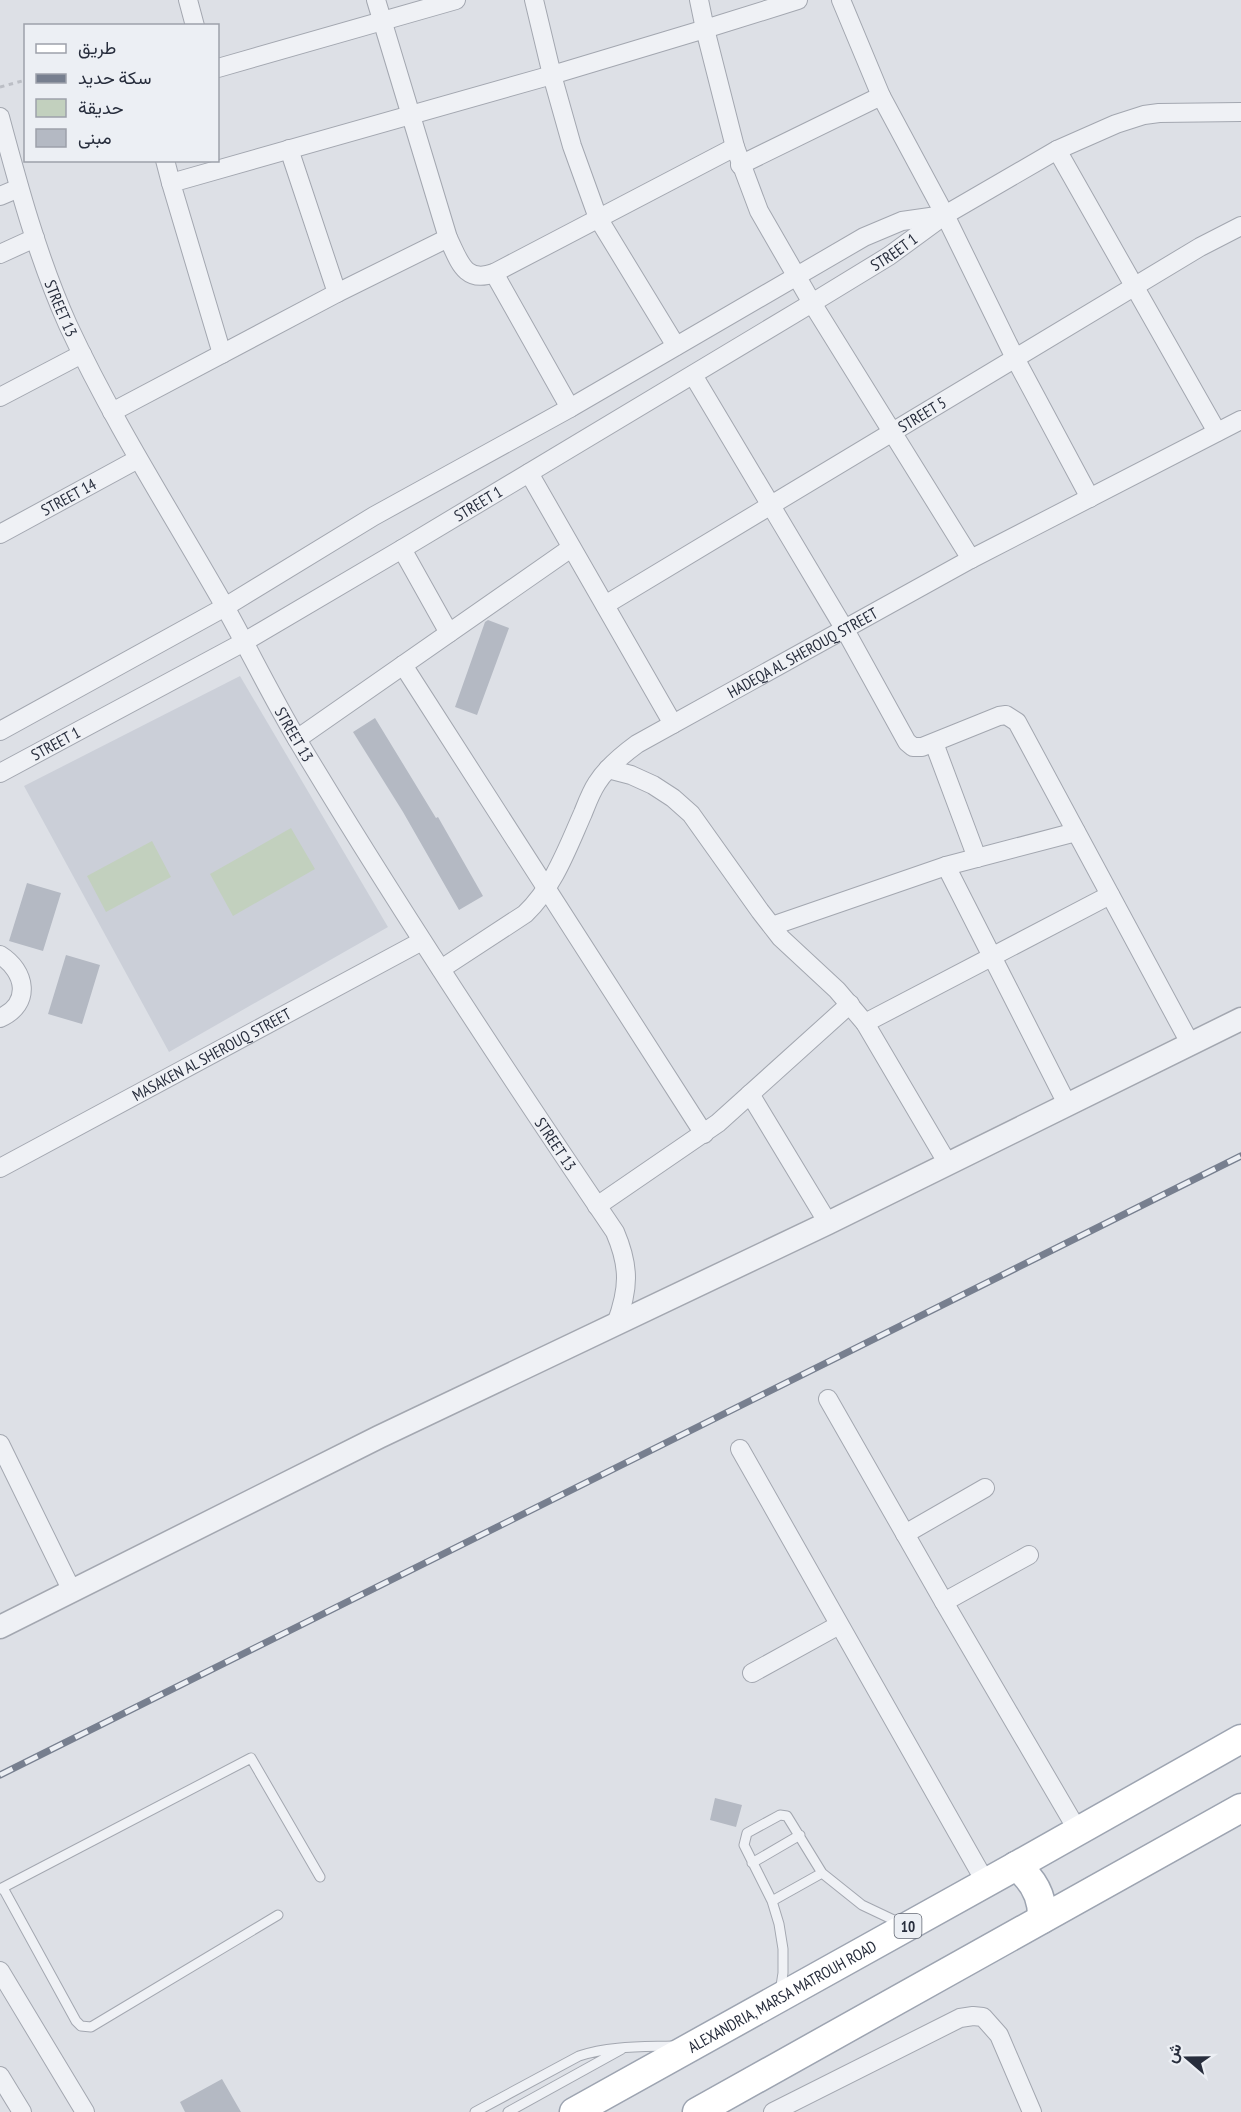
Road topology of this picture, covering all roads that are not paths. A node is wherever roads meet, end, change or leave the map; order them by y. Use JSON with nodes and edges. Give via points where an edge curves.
{"nodes":[{"id":1,"x":188,"y":0,"type":"edge"},
{"id":2,"x":376,"y":0,"type":"edge"},
{"id":3,"x":456,"y":0,"type":"edge"},
{"id":4,"x":534,"y":0,"type":"edge"},
{"id":5,"x":699,"y":0,"type":"edge"},
{"id":6,"x":798,"y":0,"type":"edge"},
{"id":7,"x":841,"y":0,"type":"edge"},
{"id":8,"x":381,"y":21,"type":"junction"},
{"id":9,"x":194,"y":24,"type":"edge"},
{"id":10,"x":705,"y":29,"type":"junction"},
{"id":11,"x":219,"y":68,"type":"edge"},
{"id":12,"x":552,"y":75,"type":"junction"},
{"id":13,"x":881,"y":96,"type":"junction"},
{"id":14,"x":1241,"y":112,"type":"edge"},
{"id":15,"x":410,"y":115,"type":"junction"},
{"id":16,"x":0,"y":117,"type":"edge"},
{"id":17,"x":735,"y":147,"type":"junction"},
{"id":18,"x":289,"y":149,"type":"junction"},
{"id":19,"x":1056,"y":150,"type":"junction"},
{"id":20,"x":166,"y":162,"type":"edge"},
{"id":21,"x":740,"y":165,"type":"junction"},
{"id":22,"x":171,"y":183,"type":"junction"},
{"id":23,"x":20,"y":188,"type":"junction"},
{"id":24,"x":0,"y":196,"type":"edge"},
{"id":25,"x":945,"y":214,"type":"junction"},
{"id":26,"x":598,"y":218,"type":"junction"},
{"id":27,"x":1241,"y":226,"type":"edge"},
{"id":28,"x":35,"y":238,"type":"junction"},
{"id":29,"x":448,"y":238,"type":"junction"},
{"id":30,"x":0,"y":254,"type":"edge"},
{"id":31,"x":494,"y":273,"type":"junction"},
{"id":32,"x":797,"y":276,"type":"junction"},
{"id":33,"x":1135,"y":286,"type":"junction"},
{"id":34,"x":338,"y":293,"type":"junction"},
{"id":35,"x":812,"y":303,"type":"junction"},
{"id":36,"x":676,"y":346,"type":"junction"},
{"id":37,"x":82,"y":354,"type":"junction"},
{"id":38,"x":222,"y":354,"type":"junction"},
{"id":39,"x":1015,"y":358,"type":"junction"},
{"id":40,"x":693,"y":375,"type":"junction"},
{"id":41,"x":0,"y":397,"type":"edge"},
{"id":42,"x":570,"y":408,"type":"junction"},
{"id":43,"x":112,"y":412,"type":"junction"},
{"id":44,"x":1241,"y":420,"type":"edge"},
{"id":45,"x":892,"y":432,"type":"junction"},
{"id":46,"x":1217,"y":432,"type":"junction"},
{"id":47,"x":138,"y":459,"type":"junction"},
{"id":48,"x":529,"y":473,"type":"junction"},
{"id":49,"x":1090,"y":498,"type":"junction"},
{"id":50,"x":771,"y":506,"type":"junction"},
{"id":51,"x":0,"y":534,"type":"edge"},
{"id":52,"x":572,"y":548,"type":"junction"},
{"id":53,"x":402,"y":549,"type":"junction"},
{"id":54,"x":971,"y":559,"type":"junction"},
{"id":55,"x":605,"y":605,"type":"junction"},
{"id":56,"x":225,"y":607,"type":"junction"},
{"id":57,"x":844,"y":628,"type":"junction"},
{"id":58,"x":449,"y":633,"type":"junction"},
{"id":59,"x":244,"y":642,"type":"junction"},
{"id":60,"x":403,"y":666,"type":"junction"},
{"id":61,"x":673,"y":724,"type":"junction"},
{"id":62,"x":0,"y":731,"type":"edge"},
{"id":63,"x":297,"y":739,"type":"junction"},
{"id":64,"x":934,"y":743,"type":"junction"},
{"id":65,"x":608,"y":769,"type":"junction"},
{"id":66,"x":0,"y":773,"type":"edge"},
{"id":67,"x":1076,"y":832,"type":"junction"},
{"id":68,"x":977,"y":858,"type":"junction"},
{"id":69,"x":946,"y":866,"type":"junction"},
{"id":70,"x":547,"y":889,"type":"junction"},
{"id":71,"x":1110,"y":895,"type":"junction"},
{"id":72,"x":772,"y":926,"type":"junction"},
{"id":73,"x":422,"y":941,"type":"junction"},
{"id":74,"x":0,"y":955,"type":"edge"},
{"id":75,"x":992,"y":957,"type":"junction"},
{"id":76,"x":441,"y":969,"type":"junction"},
{"id":77,"x":850,"y":1004,"type":"junction"},
{"id":78,"x":0,"y":1018,"type":"edge"},
{"id":79,"x":1241,"y":1019,"type":"edge"},
{"id":80,"x":865,"y":1023,"type":"junction"},
{"id":81,"x":1191,"y":1045,"type":"junction"},
{"id":82,"x":750,"y":1094,"type":"junction"},
{"id":83,"x":1067,"y":1104,"type":"junction"},
{"id":84,"x":704,"y":1134,"type":"junction"},
{"id":85,"x":948,"y":1164,"type":"junction"},
{"id":86,"x":0,"y":1168,"type":"edge"},
{"id":87,"x":597,"y":1206,"type":"junction"},
{"id":88,"x":828,"y":1223,"type":"junction"},
{"id":89,"x":616,"y":1324,"type":"junction"},
{"id":90,"x":828,"y":1399,"type":"dead end"},
{"id":91,"x":0,"y":1444,"type":"edge"},
{"id":92,"x":740,"y":1449,"type":"dead end"},
{"id":93,"x":986,"y":1488,"type":"dead end"},
{"id":94,"x":905,"y":1534,"type":"junction"},
{"id":95,"x":1029,"y":1555,"type":"dead end"},
{"id":96,"x":72,"y":1591,"type":"junction"},
{"id":97,"x":944,"y":1602,"type":"junction"},
{"id":98,"x":839,"y":1625,"type":"junction"},
{"id":99,"x":0,"y":1627,"type":"edge"},
{"id":100,"x":752,"y":1673,"type":"dead end"},
{"id":101,"x":1241,"y":1739,"type":"edge"},
{"id":102,"x":1241,"y":1808,"type":"edge"},
{"id":103,"x":1078,"y":1831,"type":"junction"},
{"id":104,"x":800,"y":1835,"type":"junction"},
{"id":105,"x":752,"y":1863,"type":"junction"},
{"id":106,"x":1016,"y":1866,"type":"junction"},
{"id":107,"x":822,"y":1873,"type":"junction"},
{"id":108,"x":320,"y":1877,"type":"dead end"},
{"id":109,"x":986,"y":1883,"type":"junction"},
{"id":110,"x":2,"y":1888,"type":"edge"},
{"id":111,"x":772,"y":1901,"type":"junction"},
{"id":112,"x":278,"y":1915,"type":"dead end"},
{"id":113,"x":1042,"y":1919,"type":"junction"},
{"id":114,"x":908,"y":1926,"type":"junction"},
{"id":115,"x":0,"y":1971,"type":"edge"},
{"id":116,"x":779,"y":1997,"type":"junction"},
{"id":117,"x":693,"y":2046,"type":"junction"},
{"id":118,"x":624,"y":2048,"type":"junction"},
{"id":119,"x":0,"y":2076,"type":"edge"},
{"id":120,"x":22,"y":2112,"type":"edge"},
{"id":121,"x":85,"y":2112,"type":"edge"},
{"id":122,"x":475,"y":2112,"type":"edge"},
{"id":123,"x":508,"y":2112,"type":"edge"},
{"id":124,"x":574,"y":2112,"type":"edge"},
{"id":125,"x":697,"y":2112,"type":"edge"},
{"id":126,"x":773,"y":2112,"type":"edge"},
{"id":127,"x":1032,"y":2112,"type":"edge"}],
"edges":[{"from":1,"to":9,"type":"street"},
{"from":2,"to":8,"type":"street"},
{"from":3,"to":8,"type":"street"},
{"from":4,"to":12,"type":"street"},
{"from":5,"to":10,"type":"street"},
{"from":6,"to":10,"type":"street"},
{"from":7,"to":13,"type":"street"},
{"from":8,"to":11,"type":"street"},
{"from":8,"to":15,"type":"street"},
{"from":10,"to":12,"type":"street"},
{"from":10,"to":17,"type":"street"},
{"from":12,"to":15,"type":"street"},
{"from":12,"to":26,"type":"street"},
{"from":13,"to":21,"type":"street"},
{"from":13,"to":25,"type":"street"},
{"from":14,"to":19,"type":"street","name":"STREET 1","via":[[1144,115]]},
{"from":15,"to":18,"type":"street"},
{"from":15,"to":29,"type":"street"},
{"from":16,"to":23,"type":"street","name":"STREET 13"},
{"from":17,"to":21,"type":"street"},
{"from":17,"to":26,"type":"street"},
{"from":18,"to":22,"type":"street"},
{"from":18,"to":34,"type":"street"},
{"from":19,"to":25,"type":"street","name":"STREET 1"},
{"from":19,"to":33,"type":"street"},
{"from":20,"to":22,"type":"street"},
{"from":21,"to":32,"type":"street","via":[[759,211]]},
{"from":22,"to":38,"type":"street"},
{"from":23,"to":24,"type":"street"},
{"from":23,"to":28,"type":"street","name":"STREET 13"},
{"from":25,"to":32,"type":"street","name":"STREET 1","via":[[902,221],[864,237]]},
{"from":25,"to":35,"type":"street","name":"STREET 1","via":[[889,256]]},
{"from":25,"to":39,"type":"street"},
{"from":26,"to":31,"type":"street"},
{"from":26,"to":36,"type":"street"},
{"from":27,"to":33,"type":"street","name":"STREET 5"},
{"from":28,"to":30,"type":"street"},
{"from":28,"to":37,"type":"street","name":"STREET 13"},
{"from":29,"to":31,"type":"street","via":[[465,271],[484,276]]},
{"from":29,"to":34,"type":"street"},
{"from":31,"to":42,"type":"street"},
{"from":32,"to":35,"type":"street"},
{"from":32,"to":36,"type":"street","name":"STREET 1"},
{"from":33,"to":39,"type":"street","name":"STREET 5"},
{"from":33,"to":46,"type":"street"},
{"from":34,"to":38,"type":"street"},
{"from":35,"to":40,"type":"street","name":"STREET 1"},
{"from":35,"to":45,"type":"street"},
{"from":36,"to":42,"type":"street","name":"STREET 1"},
{"from":37,"to":41,"type":"street"},
{"from":37,"to":43,"type":"street","name":"STREET 13"},
{"from":38,"to":43,"type":"street"},
{"from":39,"to":45,"type":"street","name":"STREET 5"},
{"from":39,"to":49,"type":"street"},
{"from":40,"to":48,"type":"street","name":"STREET 1"},
{"from":40,"to":50,"type":"street"},
{"from":42,"to":56,"type":"street","name":"STREET 1","via":[[374,516]]},
{"from":43,"to":47,"type":"street","name":"STREET 13"},
{"from":44,"to":46,"type":"street","name":"HADEQA AL SHEROUQ STREET"},
{"from":45,"to":50,"type":"street","name":"STREET 5"},
{"from":45,"to":54,"type":"street"},
{"from":46,"to":49,"type":"street","name":"HADEQA AL SHEROUQ STREET"},
{"from":47,"to":51,"type":"street","name":"STREET 14"},
{"from":47,"to":56,"type":"street","name":"STREET 13"},
{"from":48,"to":52,"type":"street"},
{"from":48,"to":53,"type":"street","name":"STREET 1"},
{"from":49,"to":54,"type":"street","name":"HADEQA AL SHEROUQ STREET"},
{"from":50,"to":55,"type":"street","name":"STREET 5"},
{"from":50,"to":57,"type":"street"},
{"from":52,"to":55,"type":"street"},
{"from":52,"to":58,"type":"street"},
{"from":53,"to":58,"type":"street"},
{"from":53,"to":59,"type":"street","name":"STREET 1"},
{"from":54,"to":57,"type":"street","name":"HADEQA AL SHEROUQ STREET"},
{"from":55,"to":61,"type":"street"},
{"from":56,"to":59,"type":"street","name":"STREET 13"},
{"from":56,"to":62,"type":"street","name":"STREET 1"},
{"from":57,"to":61,"type":"street","name":"HADEQA AL SHEROUQ STREET"},
{"from":57,"to":64,"type":"street","via":[[908,742],[914,747]]},
{"from":58,"to":60,"type":"street"},
{"from":59,"to":63,"type":"street","name":"STREET 13"},
{"from":59,"to":66,"type":"street","name":"STREET 1"},
{"from":60,"to":63,"type":"street"},
{"from":60,"to":70,"type":"street"},
{"from":61,"to":65,"type":"street","name":"HADEQA AL SHEROUQ STREET","via":[[637,744]]},
{"from":63,"to":73,"type":"street","name":"STREET 13"},
{"from":64,"to":67,"type":"street","via":[[999,716],[1013,718]]},
{"from":64,"to":68,"type":"street"},
{"from":65,"to":70,"type":"street","name":"HADEQA AL SHEROUQ STREET","via":[[596,784]]},
{"from":65,"to":72,"type":"street","via":[[653,785],[691,814]]},
{"from":67,"to":68,"type":"street"},
{"from":67,"to":71,"type":"street"},
{"from":68,"to":69,"type":"street"},
{"from":69,"to":72,"type":"street"},
{"from":69,"to":75,"type":"street"},
{"from":70,"to":76,"type":"street","name":"HADEQA AL SHEROUQ STREET","via":[[525,914]]},
{"from":70,"to":84,"type":"street"},
{"from":71,"to":75,"type":"street"},
{"from":71,"to":81,"type":"street"},
{"from":72,"to":77,"type":"street"},
{"from":73,"to":76,"type":"street","name":"STREET 13"},
{"from":73,"to":86,"type":"street","name":"MASAKEN AL SHEROUQ STREET"},
{"from":74,"to":78,"type":"street","via":[[19,972],[22,985],[13,1010]]},
{"from":75,"to":80,"type":"street"},
{"from":75,"to":83,"type":"street"},
{"from":76,"to":87,"type":"street","name":"STREET 13"},
{"from":77,"to":80,"type":"street"},
{"from":77,"to":82,"type":"street"},
{"from":79,"to":81,"type":"street"},
{"from":80,"to":85,"type":"street"},
{"from":81,"to":83,"type":"street"},
{"from":82,"to":84,"type":"street"},
{"from":82,"to":88,"type":"street"},
{"from":83,"to":85,"type":"street"},
{"from":84,"to":87,"type":"street"},
{"from":85,"to":88,"type":"street"},
{"from":87,"to":89,"type":"street","name":"STREET 13","via":[[623,1249],[627,1286]]},
{"from":88,"to":89,"type":"street"},
{"from":89,"to":96,"type":"street"},
{"from":90,"to":94,"type":"street"},
{"from":91,"to":96,"type":"street"},
{"from":92,"to":98,"type":"street"},
{"from":93,"to":94,"type":"street"},
{"from":94,"to":97,"type":"street"},
{"from":95,"to":97,"type":"street"},
{"from":96,"to":99,"type":"street"},
{"from":97,"to":103,"type":"street"},
{"from":98,"to":100,"type":"street"},
{"from":98,"to":109,"type":"street"},
{"from":101,"to":103,"type":"main road","name":"ALEXANDRIA, MARSA MATROUH ROAD","number":"10"},
{"from":102,"to":113,"type":"main road"},
{"from":103,"to":106,"type":"main road","name":"ALEXANDRIA, MARSA MATROUH ROAD","number":"10"},
{"from":104,"to":105,"type":"lane"},
{"from":104,"to":105,"type":"lane","via":[[783,1814],[747,1833],[744,1845]]},
{"from":104,"to":107,"type":"lane"},
{"from":105,"to":111,"type":"lane"},
{"from":106,"to":109,"type":"main road","name":"ALEXANDRIA, MARSA MATROUH ROAD","number":"10"},
{"from":106,"to":113,"type":"main road","via":[[1037,1889]]},
{"from":107,"to":111,"type":"lane"},
{"from":107,"to":114,"type":"lane","via":[[862,1905]]},
{"from":108,"to":110,"type":"lane","via":[[251,1758]]},
{"from":109,"to":114,"type":"main road","name":"ALEXANDRIA, MARSA MATROUH ROAD","number":"10"},
{"from":110,"to":112,"type":"lane","via":[[76,2021],[91,2027]]},
{"from":111,"to":116,"type":"lane","via":[[783,1948]]},
{"from":113,"to":125,"type":"main road"},
{"from":114,"to":116,"type":"main road","name":"ALEXANDRIA, MARSA MATROUH ROAD","number":"10"},
{"from":115,"to":121,"type":"street"},
{"from":116,"to":117,"type":"main road","name":"ALEXANDRIA, MARSA MATROUH ROAD","number":"10"},
{"from":117,"to":118,"type":"lane"},
{"from":117,"to":124,"type":"main road","name":"ALEXANDRIA, MARSA MATROUH ROAD","number":"10"},
{"from":118,"to":122,"type":"lane","via":[[579,2056]]},
{"from":118,"to":123,"type":"lane"},
{"from":119,"to":120,"type":"street"},
{"from":126,"to":127,"type":"street","via":[[960,2018],[973,2016],[983,2017],[999,2035]]}]}
